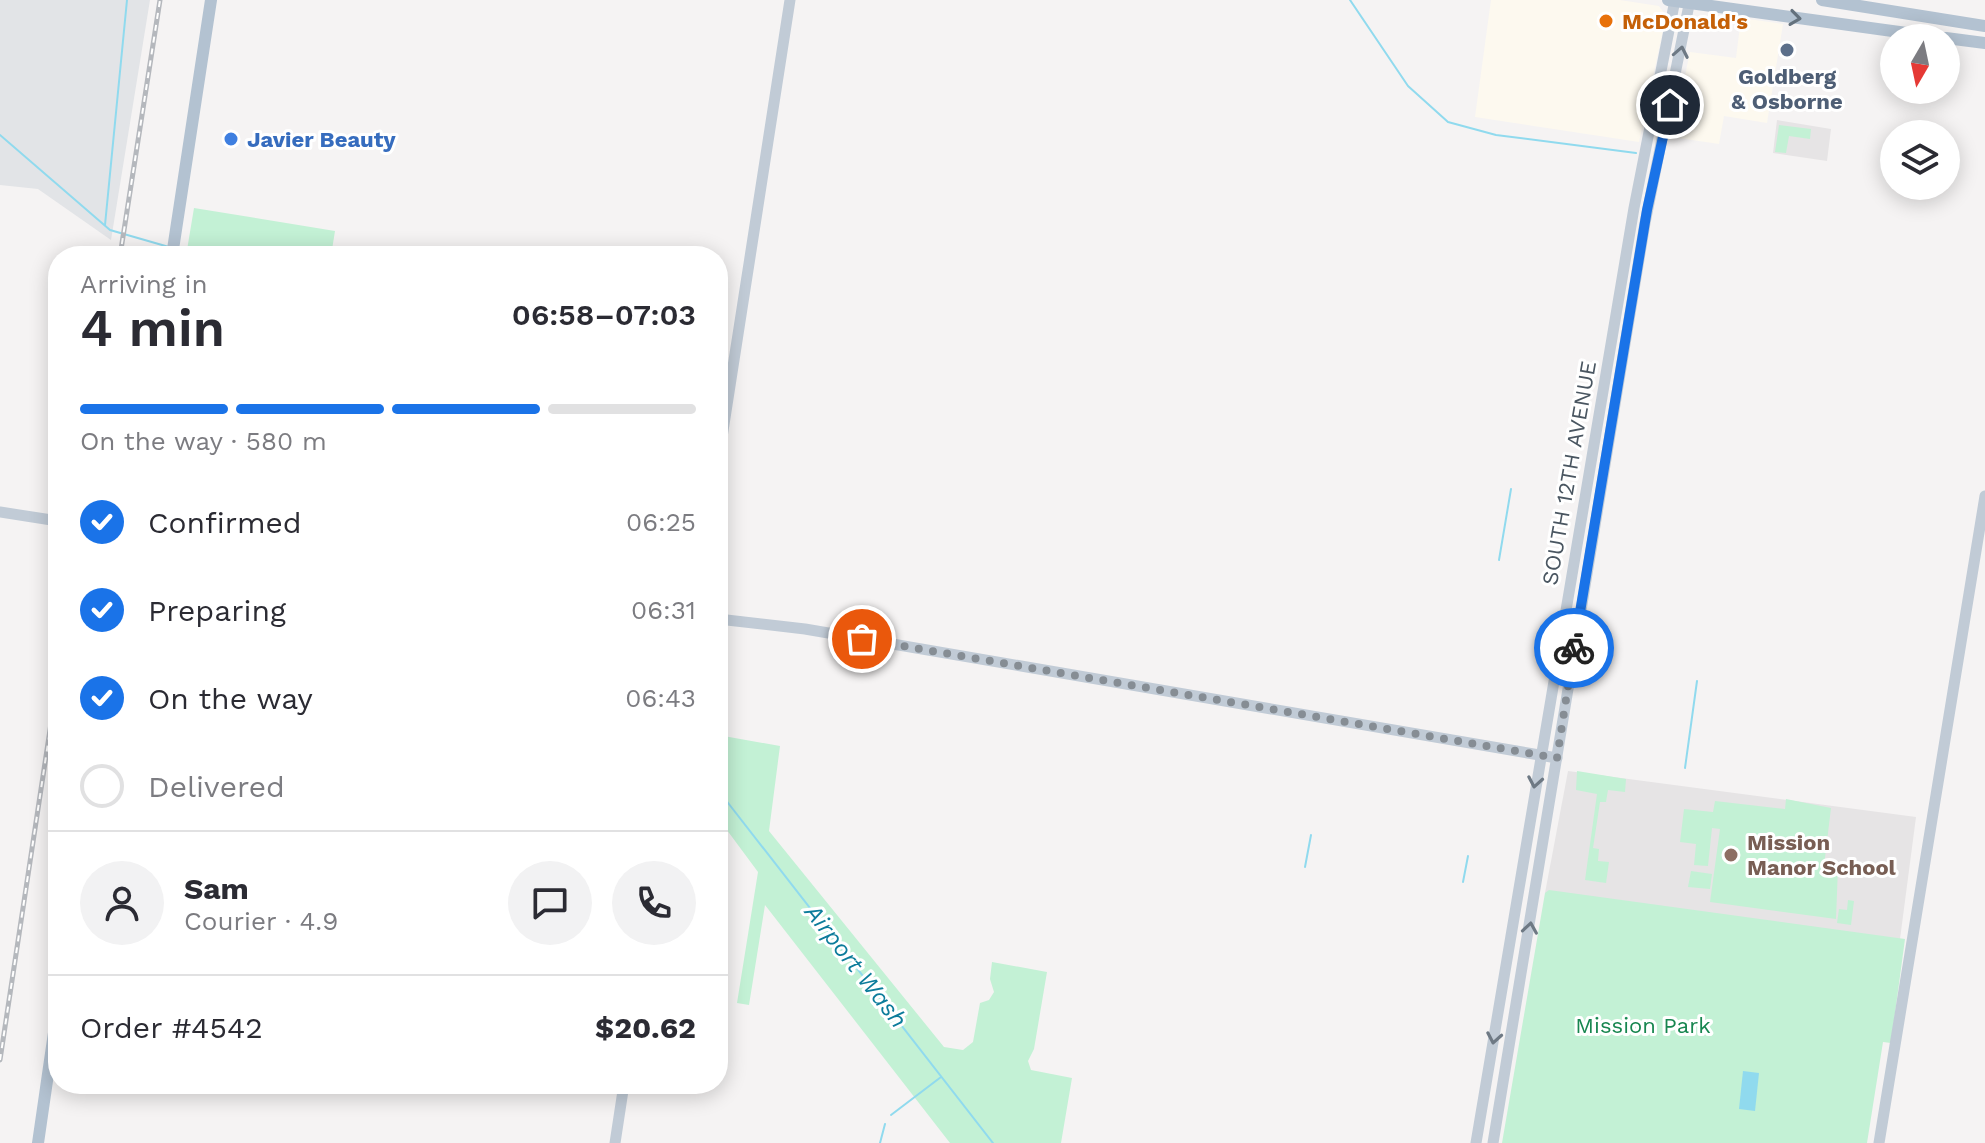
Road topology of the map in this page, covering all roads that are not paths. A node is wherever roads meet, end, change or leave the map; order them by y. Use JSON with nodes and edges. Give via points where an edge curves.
{"nodes":[{"id":1,"x":211,"y":0,"type":"edge"},
{"id":2,"x":790,"y":0,"type":"edge"},
{"id":3,"x":1668,"y":0,"type":"edge"},
{"id":4,"x":1675,"y":0,"type":"edge"},
{"id":5,"x":1822,"y":0,"type":"edge"},
{"id":6,"x":1690,"y":2,"type":"edge"},
{"id":7,"x":1985,"y":26,"type":"edge"},
{"id":8,"x":1880,"y":29,"type":"edge"},
{"id":9,"x":1960,"y":40,"type":"edge"},
{"id":10,"x":1985,"y":43,"type":"edge"},
{"id":11,"x":1649,"y":131,"type":"junction"},
{"id":12,"x":1659,"y":153,"type":"junction"},
{"id":13,"x":174,"y":246,"type":"edge"},
{"id":14,"x":728,"y":399,"type":"edge"},
{"id":15,"x":1985,"y":496,"type":"edge"},
{"id":16,"x":0,"y":512,"type":"edge"},
{"id":17,"x":48,"y":519,"type":"edge"},
{"id":18,"x":728,"y":620,"type":"edge"},
{"id":19,"x":1539,"y":755,"type":"junction"},
{"id":20,"x":1557,"y":758,"type":"junction"},
{"id":21,"x":1519,"y":884,"type":"junction"},
{"id":22,"x":1537,"y":887,"type":"junction"},
{"id":23,"x":48,"y":1074,"type":"edge"},
{"id":24,"x":622,"y":1094,"type":"edge"},
{"id":25,"x":38,"y":1143,"type":"edge"},
{"id":26,"x":615,"y":1143,"type":"edge"},
{"id":27,"x":1476,"y":1143,"type":"edge"},
{"id":28,"x":1493,"y":1143,"type":"edge"},
{"id":29,"x":1879,"y":1143,"type":"edge"}],
"edges":[{"from":1,"to":13,"type":"main road"},
{"from":2,"to":14,"type":"main road"},
{"from":3,"to":4,"type":"main road"},
{"from":4,"to":6,"type":"main road"},
{"from":4,"to":11,"type":"main road","name":"SOUTH 12TH AVENUE"},
{"from":5,"to":7,"type":"main road"},
{"from":6,"to":8,"type":"main road","one_way":true},
{"from":12,"to":6,"type":"main road","name":"SOUTH 12TH AVENUE","one_way":true},
{"from":9,"to":10,"type":"main road"},
{"from":11,"to":12,"type":"main road","via":[[1656,135]]},
{"from":11,"to":19,"type":"main road","name":"SOUTH 12TH AVENUE"},
{"from":12,"to":20,"type":"main road","name":"SOUTH 12TH AVENUE"},
{"from":15,"to":29,"type":"main road"},
{"from":16,"to":17,"type":"main road"},
{"from":18,"to":19,"type":"main road"},
{"from":19,"to":20,"type":"main road"},
{"from":19,"to":21,"type":"main road","name":"SOUTH 12TH AVENUE","one_way":true},
{"from":20,"to":22,"type":"main road","name":"SOUTH 12TH AVENUE"},
{"from":21,"to":22,"type":"main road"},
{"from":21,"to":27,"type":"main road","name":"SOUTH 12TH AVENUE","one_way":true},
{"from":28,"to":22,"type":"main road","name":"SOUTH 12TH AVENUE","one_way":true},
{"from":23,"to":25,"type":"main road"},
{"from":24,"to":26,"type":"main road"}]}
